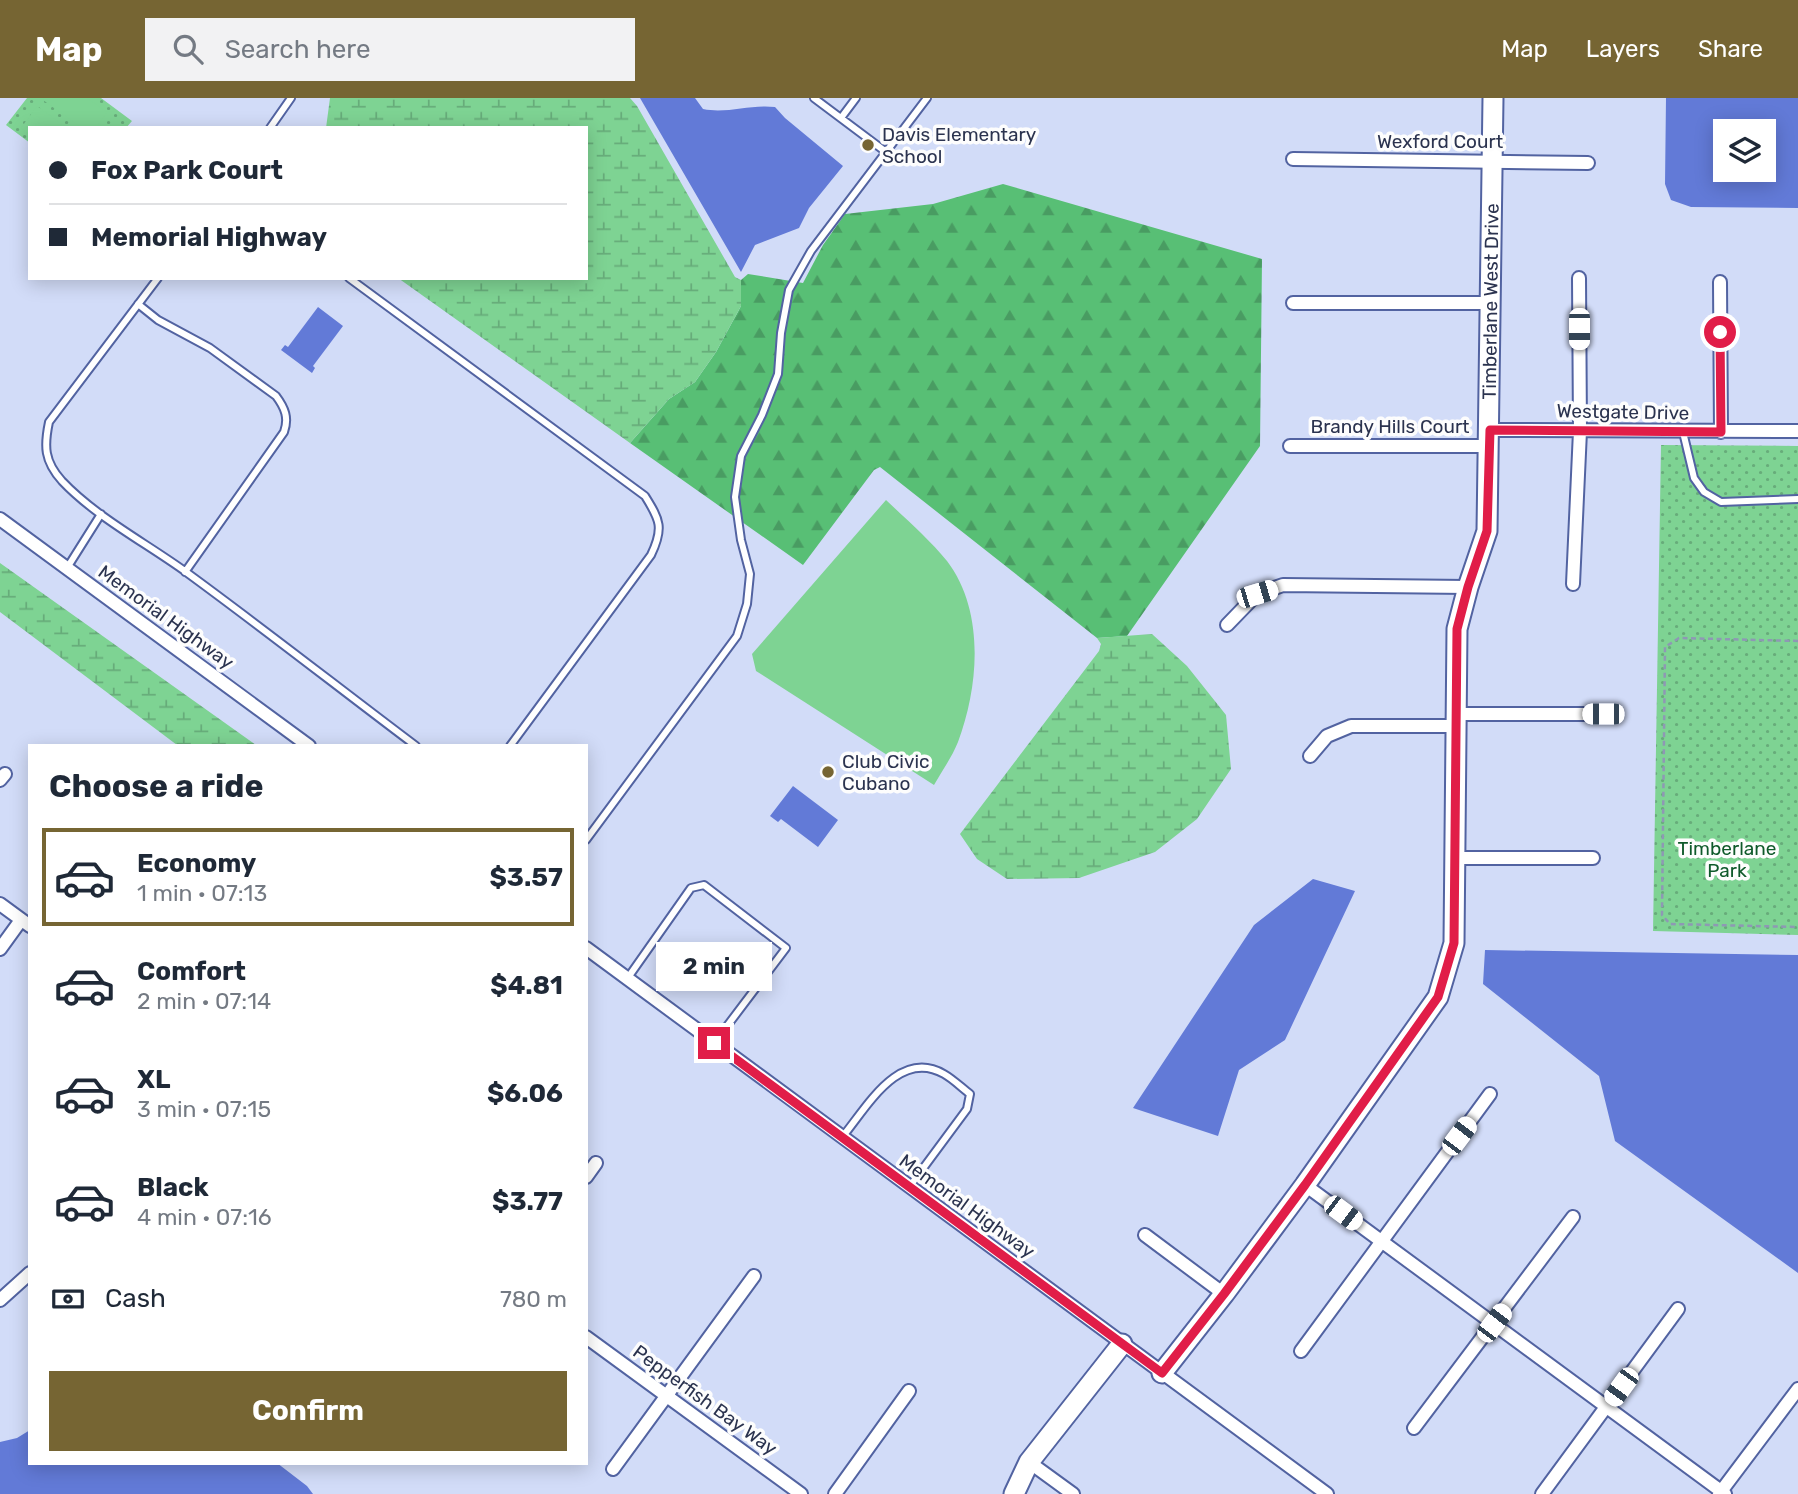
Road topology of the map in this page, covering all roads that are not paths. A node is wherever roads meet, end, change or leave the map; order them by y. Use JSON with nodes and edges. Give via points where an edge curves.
{"nodes":[{"id":1,"x":292,"y":98,"type":"edge"},
{"id":2,"x":814,"y":98,"type":"edge"},
{"id":3,"x":856,"y":98,"type":"edge"},
{"id":4,"x":926,"y":98,"type":"edge"},
{"id":5,"x":1493,"y":98,"type":"edge"},
{"id":6,"x":841,"y":118,"type":"junction"},
{"id":7,"x":271,"y":126,"type":"edge"},
{"id":8,"x":886,"y":152,"type":"junction"},
{"id":9,"x":1293,"y":159,"type":"dead end"},
{"id":10,"x":1492,"y":160,"type":"junction"},
{"id":11,"x":1588,"y":163,"type":"dead end"},
{"id":12,"x":1579,"y":278,"type":"dead end"},
{"id":13,"x":156,"y":280,"type":"edge"},
{"id":14,"x":352,"y":280,"type":"edge"},
{"id":15,"x":1720,"y":282,"type":"dead end"},
{"id":16,"x":1293,"y":303,"type":"dead end"},
{"id":17,"x":1491,"y":303,"type":"junction"},
{"id":18,"x":138,"y":304,"type":"junction"},
{"id":19,"x":1580,"y":431,"type":"junction"},
{"id":20,"x":1798,"y":431,"type":"edge"},
{"id":21,"x":1684,"y":432,"type":"junction"},
{"id":22,"x":1721,"y":432,"type":"junction"},
{"id":23,"x":1490,"y":438,"type":"junction"},
{"id":24,"x":1290,"y":446,"type":"dead end"},
{"id":25,"x":1798,"y":499,"type":"edge"},
{"id":26,"x":101,"y":514,"type":"junction"},
{"id":27,"x":0,"y":519,"type":"edge"},
{"id":28,"x":67,"y":568,"type":"junction"},
{"id":29,"x":185,"y":572,"type":"junction"},
{"id":30,"x":1573,"y":584,"type":"dead end"},
{"id":31,"x":1468,"y":587,"type":"junction"},
{"id":32,"x":1227,"y":625,"type":"dead end"},
{"id":33,"x":1603,"y":714,"type":"dead end"},
{"id":34,"x":1457,"y":720,"type":"junction"},
{"id":35,"x":306,"y":744,"type":"edge"},
{"id":36,"x":413,"y":744,"type":"edge"},
{"id":37,"x":511,"y":744,"type":"edge"},
{"id":38,"x":1310,"y":756,"type":"dead end"},
{"id":39,"x":588,"y":837,"type":"edge"},
{"id":40,"x":1455,"y":858,"type":"junction"},
{"id":41,"x":1593,"y":858,"type":"dead end"},
{"id":42,"x":0,"y":904,"type":"edge"},
{"id":43,"x":25,"y":923,"type":"edge"},
{"id":44,"x":0,"y":949,"type":"edge"},
{"id":45,"x":588,"y":950,"type":"edge"},
{"id":46,"x":627,"y":979,"type":"junction"},
{"id":47,"x":714,"y":1043,"type":"junction"},
{"id":48,"x":1490,"y":1094,"type":"dead end"},
{"id":49,"x":842,"y":1138,"type":"junction"},
{"id":50,"x":596,"y":1163,"type":"dead end"},
{"id":51,"x":588,"y":1174,"type":"edge"},
{"id":52,"x":1305,"y":1185,"type":"junction"},
{"id":53,"x":909,"y":1187,"type":"junction"},
{"id":54,"x":1573,"y":1217,"type":"dead end"},
{"id":55,"x":1145,"y":1235,"type":"dead end"},
{"id":56,"x":1381,"y":1241,"type":"junction"},
{"id":57,"x":28,"y":1275,"type":"edge"},
{"id":58,"x":754,"y":1276,"type":"dead end"},
{"id":59,"x":1224,"y":1294,"type":"junction"},
{"id":60,"x":0,"y":1300,"type":"edge"},
{"id":61,"x":1678,"y":1309,"type":"dead end"},
{"id":62,"x":1494,"y":1323,"type":"junction"},
{"id":63,"x":588,"y":1338,"type":"edge"},
{"id":64,"x":1122,"y":1344,"type":"junction"},
{"id":65,"x":1301,"y":1351,"type":"dead end"},
{"id":66,"x":1162,"y":1373,"type":"junction"},
{"id":67,"x":1798,"y":1389,"type":"edge"},
{"id":68,"x":909,"y":1391,"type":"dead end"},
{"id":69,"x":666,"y":1395,"type":"junction"},
{"id":70,"x":1607,"y":1406,"type":"junction"},
{"id":71,"x":1413,"y":1428,"type":"dead end"},
{"id":72,"x":1029,"y":1462,"type":"junction"},
{"id":73,"x":613,"y":1469,"type":"dead end"},
{"id":74,"x":1721,"y":1493,"type":"edge"},
{"id":75,"x":801,"y":1494,"type":"edge"},
{"id":76,"x":835,"y":1494,"type":"edge"},
{"id":77,"x":1014,"y":1494,"type":"edge"},
{"id":78,"x":1073,"y":1494,"type":"edge"},
{"id":79,"x":1327,"y":1494,"type":"edge"},
{"id":80,"x":1542,"y":1494,"type":"edge"}],
"edges":[{"from":1,"to":7,"type":"lane"},
{"from":2,"to":6,"type":"lane"},
{"from":3,"to":6,"type":"lane"},
{"from":4,"to":8,"type":"lane"},
{"from":5,"to":10,"type":"street","name":"Timberlane West Drive"},
{"from":6,"to":8,"type":"lane"},
{"from":8,"to":39,"type":"lane","via":[[811,251],[789,290],[778,374],[741,456],[735,497],[750,574],[737,636]]},
{"from":9,"to":10,"type":"street","name":"Wexford Court"},
{"from":10,"to":11,"type":"street","name":"Wexford Court"},
{"from":10,"to":17,"type":"street","name":"Timberlane West Drive"},
{"from":12,"to":19,"type":"street"},
{"from":13,"to":18,"type":"lane"},
{"from":14,"to":37,"type":"lane","via":[[645,496],[659,519],[659,538],[651,555]]},
{"from":15,"to":22,"type":"street"},
{"from":16,"to":17,"type":"street"},
{"from":17,"to":23,"type":"street","name":"Timberlane West Drive"},
{"from":18,"to":26,"type":"lane","via":[[49,422],[44,444],[48,461],[61,480]]},
{"from":18,"to":29,"type":"lane","via":[[276,396],[288,422]]},
{"from":19,"to":21,"type":"street","name":"Westgate Drive"},
{"from":19,"to":23,"type":"street","name":"Westgate Drive"},
{"from":19,"to":30,"type":"street"},
{"from":20,"to":22,"type":"street","name":"Westgate Drive"},
{"from":21,"to":22,"type":"street","name":"Westgate Drive"},
{"from":21,"to":25,"type":"lane","via":[[1694,478],[1704,492],[1721,502]]},
{"from":23,"to":24,"type":"street","name":"Brandy Hills Court"},
{"from":23,"to":31,"type":"street","name":"Timberlane West Drive","via":[[1487,531]]},
{"from":26,"to":28,"type":"lane"},
{"from":26,"to":29,"type":"lane"},
{"from":27,"to":28,"type":"street","name":"Memorial Highway"},
{"from":28,"to":35,"type":"street","name":"Memorial Highway"},
{"from":29,"to":36,"type":"lane"},
{"from":31,"to":32,"type":"street","via":[[1283,586],[1257,594]]},
{"from":31,"to":34,"type":"street","name":"Timberlane West Drive","via":[[1457,629]]},
{"from":33,"to":34,"type":"street"},
{"from":34,"to":38,"type":"street","via":[[1351,726],[1327,736]]},
{"from":34,"to":40,"type":"street","name":"Timberlane West Drive"},
{"from":40,"to":41,"type":"street"},
{"from":40,"to":52,"type":"street","name":"Timberlane West Drive","via":[[1454,943],[1438,997]]},
{"from":42,"to":43,"type":"street"},
{"from":43,"to":44,"type":"street"},
{"from":45,"to":46,"type":"street","name":"Memorial Highway"},
{"from":46,"to":47,"type":"street","name":"Memorial Highway"},
{"from":46,"to":47,"type":"lane","via":[[691,888],[704,885],[786,948]]},
{"from":47,"to":49,"type":"street","name":"Memorial Highway"},
{"from":48,"to":56,"type":"street"},
{"from":49,"to":53,"type":"street","name":"Memorial Highway"},
{"from":49,"to":53,"type":"lane","via":[[891,1078],[914,1067],[943,1073],[970,1094],[967,1109]]},
{"from":50,"to":51,"type":"street"},
{"from":52,"to":56,"type":"street"},
{"from":52,"to":59,"type":"street","name":"Timberlane West Drive"},
{"from":53,"to":64,"type":"street","name":"Memorial Highway"},
{"from":54,"to":62,"type":"street"},
{"from":55,"to":59,"type":"street"},
{"from":56,"to":62,"type":"street"},
{"from":56,"to":65,"type":"street"},
{"from":57,"to":60,"type":"street"},
{"from":58,"to":69,"type":"street"},
{"from":59,"to":66,"type":"street","name":"Timberlane West Drive"},
{"from":61,"to":70,"type":"street"},
{"from":62,"to":70,"type":"street"},
{"from":62,"to":71,"type":"street"},
{"from":63,"to":69,"type":"street","name":"Pepperfish Bay Way"},
{"from":64,"to":66,"type":"street","name":"Memorial Highway"},
{"from":64,"to":72,"type":"street"},
{"from":66,"to":79,"type":"street","name":"Memorial Highway"},
{"from":67,"to":74,"type":"street"},
{"from":68,"to":76,"type":"street"},
{"from":69,"to":73,"type":"street"},
{"from":69,"to":75,"type":"street","name":"Pepperfish Bay Way"},
{"from":70,"to":74,"type":"street"},
{"from":70,"to":80,"type":"street"},
{"from":72,"to":77,"type":"street"},
{"from":72,"to":78,"type":"street"}]}
